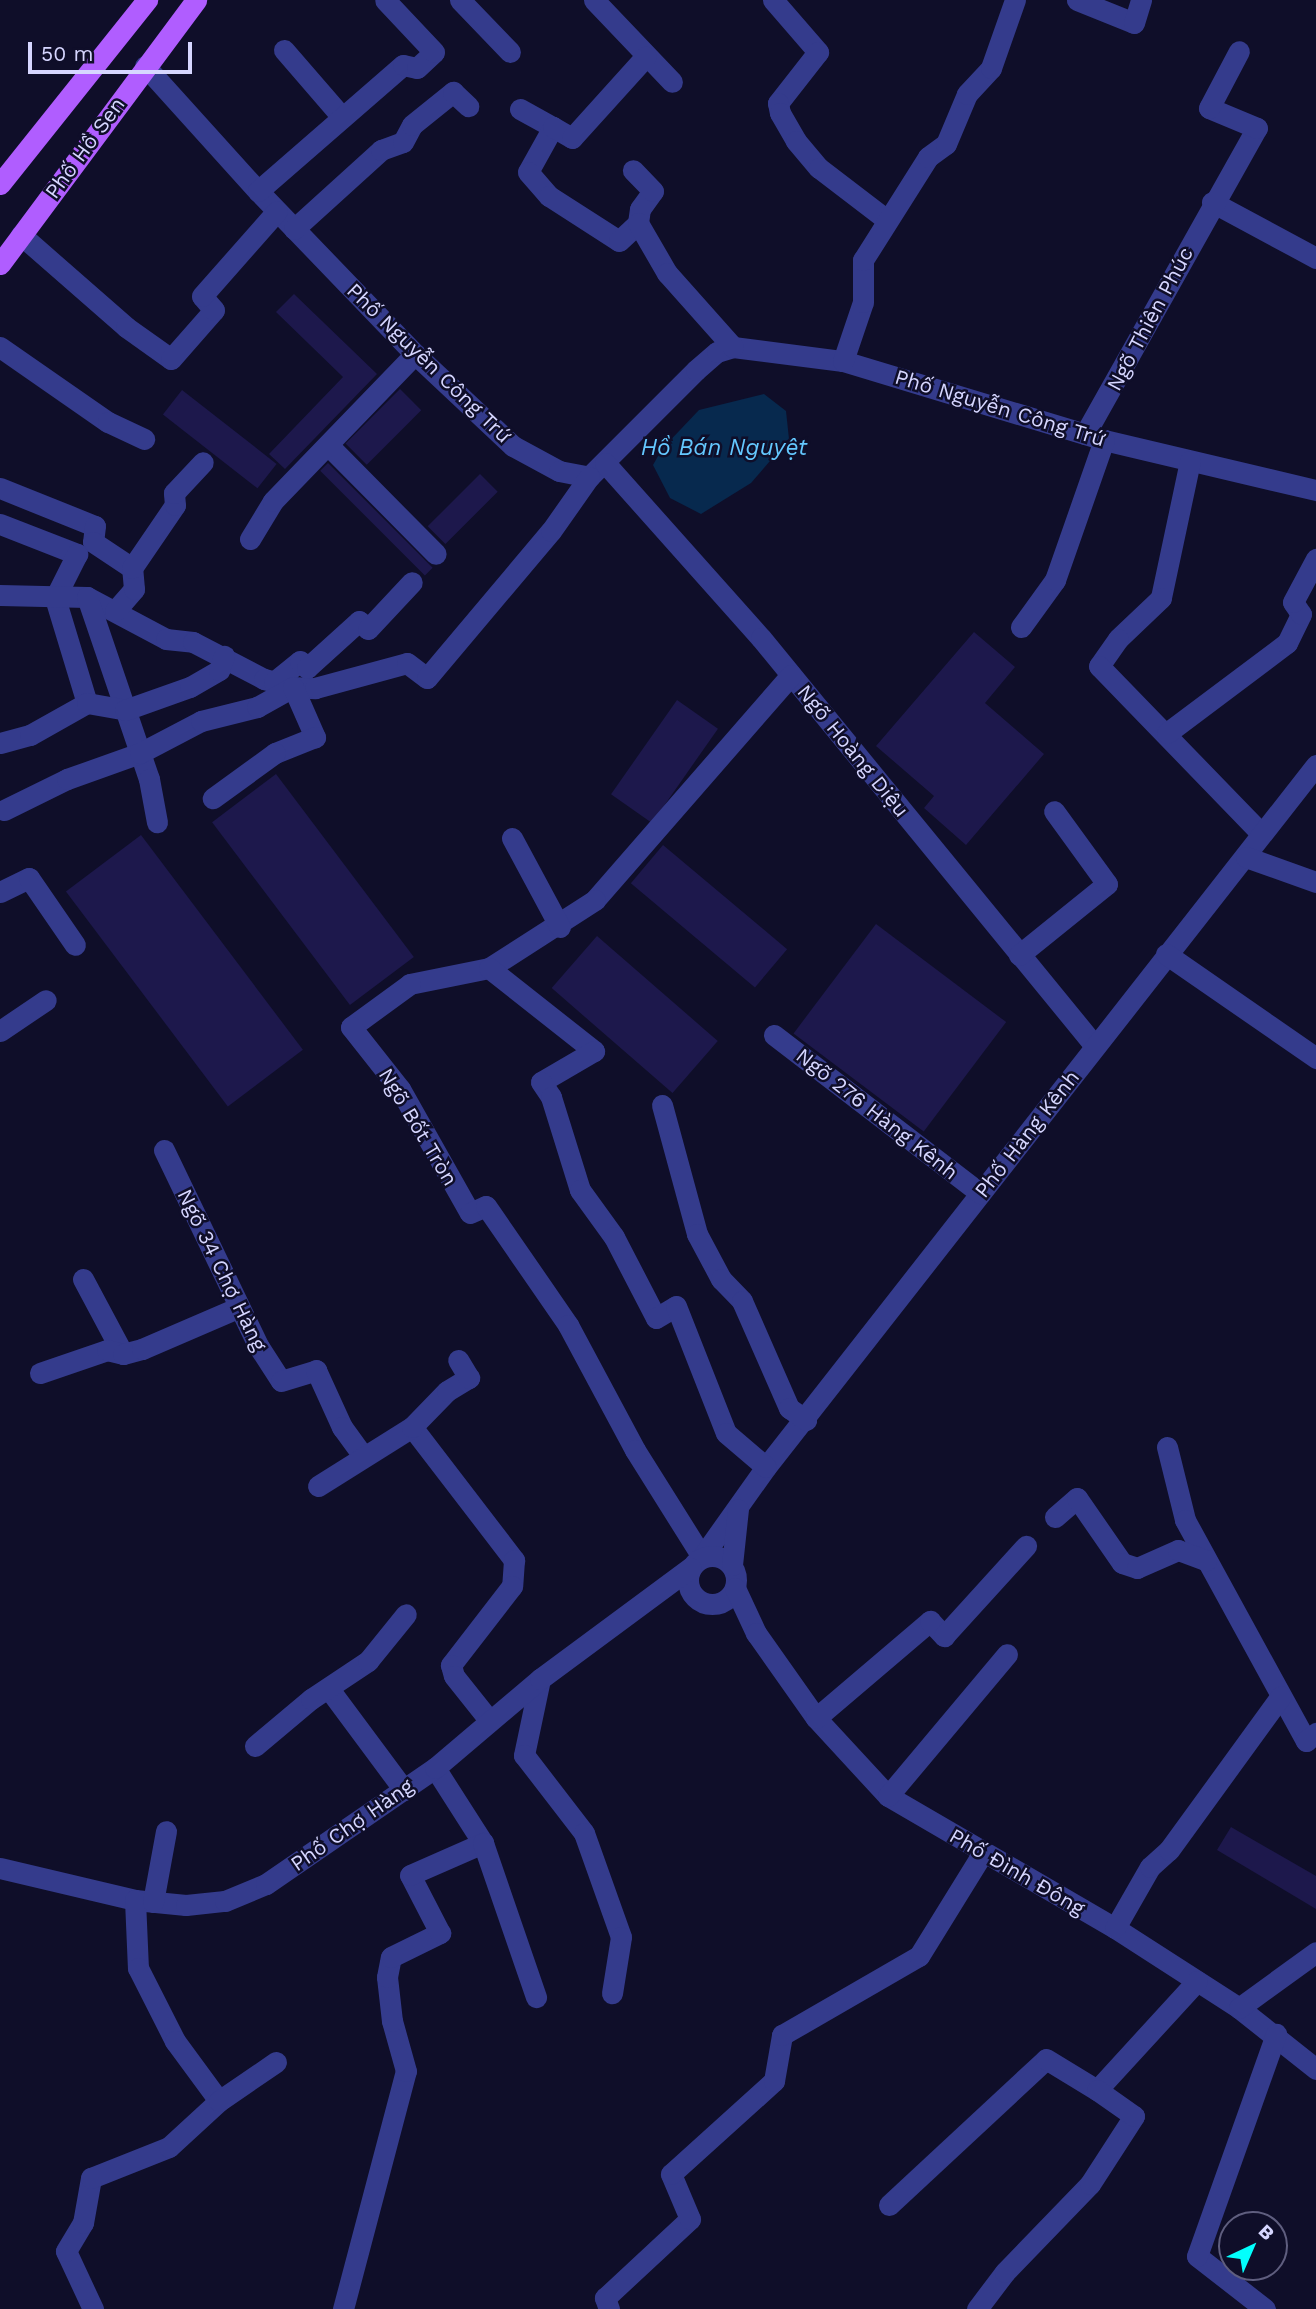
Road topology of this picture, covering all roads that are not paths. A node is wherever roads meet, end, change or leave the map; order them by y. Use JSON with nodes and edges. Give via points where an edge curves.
{"nodes":[{"id":1,"x":147,"y":0,"type":"edge"},
{"id":2,"x":195,"y":0,"type":"edge"},
{"id":3,"x":386,"y":0,"type":"edge"},
{"id":4,"x":460,"y":0,"type":"edge"},
{"id":5,"x":594,"y":0,"type":"edge"},
{"id":6,"x":773,"y":0,"type":"edge"},
{"id":7,"x":1015,"y":0,"type":"edge"},
{"id":8,"x":1077,"y":0,"type":"edge"},
{"id":9,"x":1140,"y":0,"type":"edge"},
{"id":10,"x":284,"y":50,"type":"dead end"},
{"id":11,"x":1239,"y":51,"type":"dead end"},
{"id":12,"x":510,"y":52,"type":"dead end"},
{"id":13,"x":646,"y":56,"type":"junction"},
{"id":14,"x":145,"y":66,"type":"junction"},
{"id":15,"x":672,"y":82,"type":"dead end"},
{"id":16,"x":468,"y":106,"type":"dead end"},
{"id":17,"x":520,"y":109,"type":"dead end"},
{"id":18,"x":342,"y":117,"type":"junction"},
{"id":19,"x":553,"y":127,"type":"junction"},
{"id":20,"x":633,"y":170,"type":"dead end"},
{"id":21,"x":0,"y":184,"type":"edge"},
{"id":22,"x":258,"y":191,"type":"junction"},
{"id":23,"x":1212,"y":202,"type":"junction"},
{"id":24,"x":277,"y":211,"type":"junction"},
{"id":25,"x":887,"y":220,"type":"junction"},
{"id":26,"x":638,"y":223,"type":"junction"},
{"id":27,"x":294,"y":229,"type":"junction"},
{"id":28,"x":21,"y":235,"type":"junction"},
{"id":29,"x":1316,"y":258,"type":"edge"},
{"id":30,"x":0,"y":264,"type":"edge"},
{"id":31,"x":0,"y":347,"type":"edge"},
{"id":32,"x":733,"y":347,"type":"junction"},
{"id":33,"x":415,"y":354,"type":"junction"},
{"id":34,"x":843,"y":361,"type":"junction"},
{"id":35,"x":1095,"y":437,"type":"junction"},
{"id":36,"x":144,"y":439,"type":"dead end"},
{"id":37,"x":328,"y":445,"type":"junction"},
{"id":38,"x":1191,"y":461,"type":"junction"},
{"id":39,"x":203,"y":462,"type":"dead end"},
{"id":40,"x":597,"y":470,"type":"junction"},
{"id":41,"x":0,"y":488,"type":"edge"},
{"id":42,"x":1316,"y":491,"type":"edge"},
{"id":43,"x":0,"y":524,"type":"edge"},
{"id":44,"x":250,"y":539,"type":"dead end"},
{"id":45,"x":436,"y":554,"type":"dead end"},
{"id":46,"x":1316,"y":559,"type":"edge"},
{"id":47,"x":132,"y":568,"type":"junction"},
{"id":48,"x":412,"y":582,"type":"dead end"},
{"id":49,"x":0,"y":595,"type":"edge"},
{"id":50,"x":87,"y":597,"type":"junction"},
{"id":51,"x":55,"y":598,"type":"junction"},
{"id":52,"x":115,"y":611,"type":"junction"},
{"id":53,"x":1021,"y":627,"type":"dead end"},
{"id":54,"x":224,"y":656,"type":"junction"},
{"id":55,"x":791,"y":675,"type":"junction"},
{"id":56,"x":284,"y":685,"type":"junction"},
{"id":57,"x":87,"y":703,"type":"junction"},
{"id":58,"x":125,"y":710,"type":"junction"},
{"id":59,"x":1167,"y":733,"type":"junction"},
{"id":60,"x":0,"y":744,"type":"edge"},
{"id":61,"x":140,"y":753,"type":"junction"},
{"id":62,"x":1316,"y":765,"type":"edge"},
{"id":63,"x":213,"y":797,"type":"dead end"},
{"id":64,"x":4,"y":810,"type":"dead end"},
{"id":65,"x":1054,"y":811,"type":"dead end"},
{"id":66,"x":157,"y":822,"type":"dead end"},
{"id":67,"x":1261,"y":834,"type":"junction"},
{"id":68,"x":512,"y":838,"type":"dead end"},
{"id":69,"x":1246,"y":857,"type":"junction"},
{"id":70,"x":1316,"y":882,"type":"edge"},
{"id":71,"x":0,"y":892,"type":"edge"},
{"id":72,"x":560,"y":927,"type":"junction"},
{"id":73,"x":75,"y":945,"type":"dead end"},
{"id":74,"x":1166,"y":954,"type":"junction"},
{"id":75,"x":1019,"y":955,"type":"junction"},
{"id":76,"x":489,"y":968,"type":"junction"},
{"id":77,"x":46,"y":1000,"type":"dead end"},
{"id":78,"x":0,"y":1031,"type":"edge"},
{"id":79,"x":774,"y":1035,"type":"dead end"},
{"id":80,"x":1095,"y":1045,"type":"junction"},
{"id":81,"x":1316,"y":1058,"type":"edge"},
{"id":82,"x":662,"y":1105,"type":"dead end"},
{"id":83,"x":164,"y":1150,"type":"dead end"},
{"id":84,"x":980,"y":1194,"type":"junction"},
{"id":85,"x":83,"y":1279,"type":"dead end"},
{"id":86,"x":237,"y":1308,"type":"junction"},
{"id":87,"x":123,"y":1353,"type":"junction"},
{"id":88,"x":458,"y":1360,"type":"dead end"},
{"id":89,"x":40,"y":1373,"type":"dead end"},
{"id":90,"x":806,"y":1420,"type":"junction"},
{"id":91,"x":412,"y":1427,"type":"junction"},
{"id":92,"x":1167,"y":1447,"type":"dead end"},
{"id":93,"x":363,"y":1456,"type":"junction"},
{"id":94,"x":766,"y":1467,"type":"junction"},
{"id":95,"x":318,"y":1486,"type":"dead end"},
{"id":96,"x":739,"y":1504,"type":"junction"},
{"id":97,"x":1055,"y":1517,"type":"dead end"},
{"id":98,"x":1026,"y":1546,"type":"dead end"},
{"id":99,"x":1206,"y":1560,"type":"junction"},
{"id":100,"x":696,"y":1563,"type":"junction"},
{"id":101,"x":732,"y":1565,"type":"junction"},
{"id":102,"x":735,"y":1588,"type":"junction"},
{"id":103,"x":690,"y":1592,"type":"junction"},
{"id":104,"x":655,"y":1598,"type":"junction"},
{"id":105,"x":718,"y":1604,"type":"junction"},
{"id":106,"x":406,"y":1614,"type":"dead end"},
{"id":107,"x":756,"y":1633,"type":"junction"},
{"id":108,"x":1007,"y":1654,"type":"dead end"},
{"id":109,"x":540,"y":1679,"type":"junction"},
{"id":110,"x":329,"y":1689,"type":"junction"},
{"id":111,"x":1281,"y":1696,"type":"junction"},
{"id":112,"x":816,"y":1718,"type":"junction"},
{"id":113,"x":489,"y":1720,"type":"junction"},
{"id":114,"x":1316,"y":1733,"type":"edge"},
{"id":115,"x":255,"y":1746,"type":"dead end"},
{"id":116,"x":435,"y":1768,"type":"junction"},
{"id":117,"x":404,"y":1790,"type":"junction"},
{"id":118,"x":888,"y":1796,"type":"junction"},
{"id":119,"x":166,"y":1831,"type":"dead end"},
{"id":120,"x":483,"y":1843,"type":"junction"},
{"id":121,"x":982,"y":1854,"type":"junction"},
{"id":122,"x":0,"y":1868,"type":"edge"},
{"id":123,"x":144,"y":1901,"type":"junction"},
{"id":124,"x":1115,"y":1928,"type":"junction"},
{"id":125,"x":1316,"y":1952,"type":"edge"},
{"id":126,"x":1198,"y":1981,"type":"junction"},
{"id":127,"x":612,"y":1993,"type":"dead end"},
{"id":128,"x":536,"y":1997,"type":"dead end"},
{"id":129,"x":1239,"y":2008,"type":"junction"},
{"id":130,"x":1276,"y":2034,"type":"junction"},
{"id":131,"x":276,"y":2062,"type":"dead end"},
{"id":132,"x":1316,"y":2069,"type":"edge"},
{"id":133,"x":1097,"y":2090,"type":"junction"},
{"id":134,"x":219,"y":2101,"type":"junction"},
{"id":135,"x":889,"y":2205,"type":"dead end"},
{"id":136,"x":1251,"y":2305,"type":"edge"},
{"id":137,"x":93,"y":2309,"type":"edge"},
{"id":138,"x":343,"y":2309,"type":"edge"},
{"id":139,"x":608,"y":2309,"type":"edge"},
{"id":140,"x":977,"y":2309,"type":"edge"}],
"edges":[{"from":1,"to":21,"type":"main road","name":"Phố Hồ Sen"},
{"from":2,"to":14,"type":"main road","name":"Phố Hồ Sen"},
{"from":3,"to":18,"type":"street","via":[[434,52],[417,68],[403,65]]},
{"from":4,"to":12,"type":"street"},
{"from":5,"to":13,"type":"street"},
{"from":6,"to":25,"type":"street","via":[[818,52],[778,103],[780,113],[820,168]]},
{"from":7,"to":25,"type":"street","via":[[991,68],[967,94],[946,144],[928,157]]},
{"from":8,"to":9,"type":"street","via":[[1133,23]]},
{"from":10,"to":18,"type":"street"},
{"from":11,"to":23,"type":"street","name":"Ngõ Thiên Phúc","via":[[1209,108],[1256,128]]},
{"from":13,"to":15,"type":"street"},
{"from":13,"to":19,"type":"street","via":[[572,138]]},
{"from":14,"to":22,"type":"street","name":"Phố Nguyễn Công Trứ"},
{"from":14,"to":28,"type":"main road","name":"Phố Hồ Sen"},
{"from":16,"to":27,"type":"street","via":[[453,92],[412,125],[403,142],[381,150]]},
{"from":17,"to":19,"type":"street"},
{"from":18,"to":22,"type":"street"},
{"from":19,"to":26,"type":"street","via":[[528,172],[549,196],[620,242]]},
{"from":20,"to":26,"type":"street","via":[[653,191],[640,209]]},
{"from":22,"to":24,"type":"street","name":"Phố Nguyễn Công Trứ"},
{"from":23,"to":29,"type":"street"},
{"from":23,"to":35,"type":"street","name":"Ngõ Thiên Phúc"},
{"from":24,"to":27,"type":"street","name":"Phố Nguyễn Công Trứ"},
{"from":24,"to":28,"type":"street","via":[[202,296],[214,310],[171,359],[126,327]]},
{"from":25,"to":34,"type":"street","via":[[863,260],[863,302]]},
{"from":26,"to":32,"type":"street","via":[[667,273]]},
{"from":27,"to":33,"type":"street","name":"Phố Nguyễn Công Trứ"},
{"from":28,"to":30,"type":"main road","name":"Phố Hồ Sen"},
{"from":31,"to":36,"type":"street","via":[[108,422]]},
{"from":32,"to":34,"type":"street","name":"Phố Nguyễn Công Trứ"},
{"from":32,"to":40,"type":"street","via":[[717,352],[696,370]]},
{"from":33,"to":37,"type":"street"},
{"from":33,"to":40,"type":"street","name":"Phố Nguyễn Công Trứ","via":[[513,446],[559,471]]},
{"from":34,"to":35,"type":"street","name":"Phố Nguyễn Công Trứ"},
{"from":35,"to":38,"type":"street","name":"Phố Nguyễn Công Trứ"},
{"from":35,"to":53,"type":"street","name":"Ngõ Thiên Phúc","via":[[1055,580]]},
{"from":37,"to":44,"type":"street","via":[[273,501]]},
{"from":37,"to":45,"type":"street"},
{"from":38,"to":42,"type":"street","name":"Phố Nguyễn Công Trứ"},
{"from":38,"to":59,"type":"street","via":[[1161,598],[1118,639],[1099,666]]},
{"from":39,"to":47,"type":"street","via":[[174,493],[175,505]]},
{"from":40,"to":55,"type":"street","name":"Ngõ Hoàng Diệu"},
{"from":40,"to":56,"type":"street","via":[[428,678],[407,663],[315,688]]},
{"from":41,"to":47,"type":"street","via":[[95,526],[93,542]]},
{"from":43,"to":51,"type":"street","via":[[77,554]]},
{"from":46,"to":59,"type":"street","via":[[1293,602],[1301,614],[1287,643]]},
{"from":47,"to":52,"type":"street","via":[[134,589]]},
{"from":48,"to":56,"type":"street","via":[[368,629],[359,621],[307,668],[300,661]]},
{"from":49,"to":51,"type":"street"},
{"from":50,"to":51,"type":"street"},
{"from":50,"to":52,"type":"street"},
{"from":50,"to":58,"type":"street"},
{"from":51,"to":57,"type":"street"},
{"from":52,"to":54,"type":"street","via":[[166,639],[193,642]]},
{"from":54,"to":56,"type":"street"},
{"from":54,"to":58,"type":"street","via":[[219,670],[190,687]]},
{"from":55,"to":72,"type":"street","name":"Ngõ Bốt Tròn","via":[[595,900]]},
{"from":55,"to":75,"type":"street","name":"Ngõ Hoàng Diệu"},
{"from":56,"to":61,"type":"street","via":[[257,707],[201,721]]},
{"from":56,"to":63,"type":"street","via":[[315,737],[275,753]]},
{"from":57,"to":58,"type":"street"},
{"from":57,"to":60,"type":"street","via":[[30,735]]},
{"from":58,"to":61,"type":"street"},
{"from":59,"to":67,"type":"street"},
{"from":61,"to":64,"type":"street","via":[[67,779]]},
{"from":61,"to":66,"type":"street"},
{"from":62,"to":67,"type":"street","name":"Phố Hàng Kênh"},
{"from":65,"to":75,"type":"street","via":[[1107,884]]},
{"from":67,"to":69,"type":"street","name":"Phố Hàng Kênh"},
{"from":68,"to":72,"type":"street"},
{"from":69,"to":70,"type":"street"},
{"from":69,"to":74,"type":"street","name":"Phố Hàng Kênh"},
{"from":71,"to":73,"type":"street","via":[[29,878]]},
{"from":72,"to":76,"type":"street","name":"Ngõ Bốt Tròn"},
{"from":74,"to":80,"type":"street","name":"Phố Hàng Kênh"},
{"from":74,"to":81,"type":"street"},
{"from":75,"to":80,"type":"street","name":"Ngõ Hoàng Diệu"},
{"from":76,"to":94,"type":"street","via":[[594,1051],[541,1082],[551,1097],[580,1189],[614,1237],[656,1318],[676,1306],[726,1433]]},
{"from":76,"to":100,"type":"street","name":"Ngõ Bốt Tròn","via":[[410,984],[351,1027],[400,1089],[470,1213],[486,1206],[568,1325]]},
{"from":77,"to":78,"type":"street"},
{"from":79,"to":84,"type":"street","name":"Ngõ 276 Hàng Kênh"},
{"from":80,"to":84,"type":"street","name":"Phố Hàng Kênh"},
{"from":82,"to":90,"type":"street","via":[[697,1234],[722,1279],[742,1301],[789,1408]]},
{"from":83,"to":86,"type":"street","name":"Ngõ 34 Chợ Hàng"},
{"from":84,"to":90,"type":"street","name":"Phố Hàng Kênh"},
{"from":85,"to":87,"type":"street"},
{"from":86,"to":87,"type":"street"},
{"from":86,"to":93,"type":"street","name":"Ngõ 34 Chợ Hàng","via":[[281,1381],[316,1370],[342,1427]]},
{"from":87,"to":89,"type":"street","via":[[107,1350]]},
{"from":88,"to":91,"type":"street","via":[[469,1378],[447,1391]]},
{"from":90,"to":94,"type":"street","name":"Phố Hàng Kênh"},
{"from":91,"to":93,"type":"street"},
{"from":91,"to":113,"type":"street","via":[[514,1560],[512,1586],[451,1665],[454,1676]]},
{"from":92,"to":99,"type":"street","via":[[1185,1520]]},
{"from":93,"to":95,"type":"street"},
{"from":94,"to":96,"type":"street","name":"Phố Hàng Kênh"},
{"from":96,"to":100,"type":"street","name":"Phố Hàng Kênh"},
{"from":96,"to":101,"type":"street","name":"Phố Hàng Kênh"},
{"from":97,"to":99,"type":"street","via":[[1077,1498],[1122,1563],[1137,1568],[1178,1550]]},
{"from":98,"to":112,"type":"street","via":[[944,1636],[930,1621]]},
{"from":99,"to":111,"type":"street"},
{"from":100,"to":101,"type":"street","via":[[719,1556]]},
{"from":100,"to":103,"type":"street"},
{"from":100,"to":104,"type":"street","name":"Phố Chợ Hàng"},
{"from":101,"to":102,"type":"street"},
{"from":102,"to":105,"type":"street"},
{"from":102,"to":107,"type":"street","name":"Phố Đình Đông"},
{"from":103,"to":104,"type":"street","name":"Phố Chợ Hàng"},
{"from":103,"to":105,"type":"street","via":[[702,1603]]},
{"from":104,"to":109,"type":"street","name":"Phố Chợ Hàng"},
{"from":105,"to":107,"type":"street","name":"Phố Đình Đông"},
{"from":106,"to":110,"type":"street","via":[[368,1661]]},
{"from":107,"to":112,"type":"street","name":"Phố Đình Đông"},
{"from":108,"to":118,"type":"street"},
{"from":109,"to":113,"type":"street","name":"Phố Chợ Hàng"},
{"from":109,"to":127,"type":"street","via":[[524,1755],[584,1833],[621,1937]]},
{"from":110,"to":115,"type":"street"},
{"from":110,"to":117,"type":"street"},
{"from":111,"to":114,"type":"street","via":[[1306,1741]]},
{"from":111,"to":124,"type":"street","via":[[1169,1850],[1150,1867]]},
{"from":112,"to":118,"type":"street","name":"Phố Đình Đông"},
{"from":113,"to":116,"type":"street","name":"Phố Chợ Hàng"},
{"from":116,"to":117,"type":"street","name":"Phố Chợ Hàng"},
{"from":116,"to":120,"type":"street"},
{"from":117,"to":123,"type":"street","name":"Phố Chợ Hàng","via":[[266,1884],[225,1901]]},
{"from":118,"to":121,"type":"street","name":"Phố Đình Đông"},
{"from":119,"to":123,"type":"street"},
{"from":120,"to":128,"type":"street"},
{"from":120,"to":138,"type":"street","via":[[410,1875],[440,1933],[391,1957],[387,1977],[392,2021],[405,2071]]},
{"from":121,"to":124,"type":"street","name":"Phố Đình Đông"},
{"from":121,"to":139,"type":"street","via":[[919,1956],[782,2035],[774,2081],[671,2174],[690,2219],[605,2298]]},
{"from":122,"to":123,"type":"street","name":"Phố Chợ Hàng"},
{"from":123,"to":134,"type":"street","via":[[138,1968],[175,2042]]},
{"from":124,"to":126,"type":"street","name":"Phố Đình Đông"},
{"from":125,"to":129,"type":"street"},
{"from":126,"to":129,"type":"street","name":"Phố Đình Đông"},
{"from":126,"to":133,"type":"street"},
{"from":129,"to":130,"type":"street","name":"Phố Đình Đông"},
{"from":130,"to":132,"type":"street","name":"Phố Đình Đông"},
{"from":130,"to":136,"type":"street","via":[[1197,2256]]},
{"from":131,"to":134,"type":"street"},
{"from":133,"to":135,"type":"street","via":[[1045,2059]]},
{"from":133,"to":140,"type":"street","via":[[1133,2116],[1090,2184],[1005,2272]]},
{"from":134,"to":137,"type":"street","via":[[170,2147],[92,2178],[83,2223],[66,2251]]}]}
